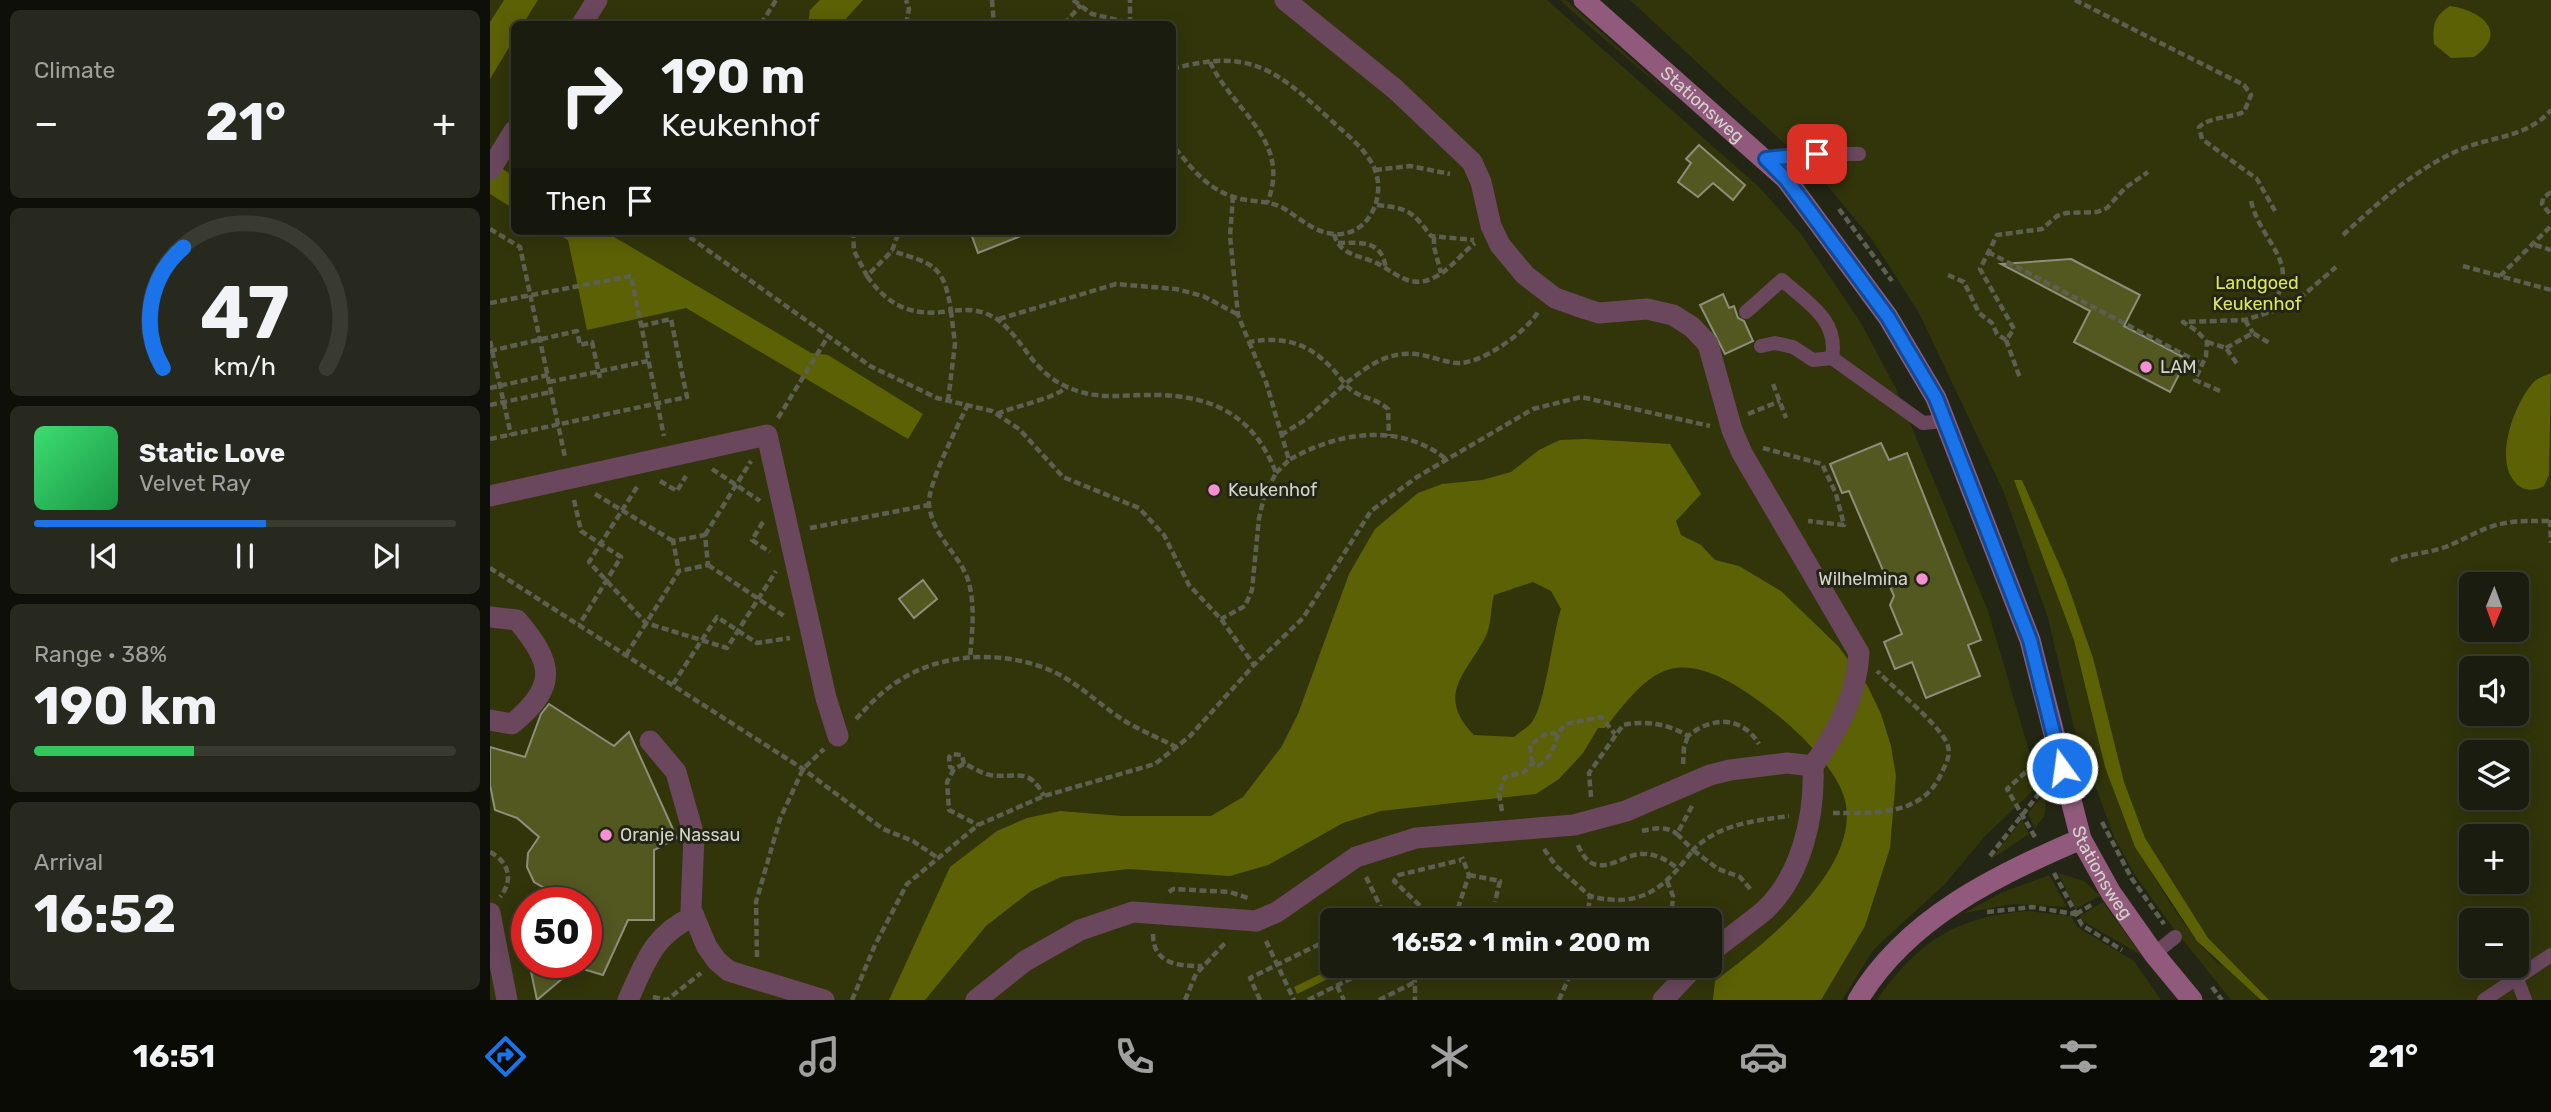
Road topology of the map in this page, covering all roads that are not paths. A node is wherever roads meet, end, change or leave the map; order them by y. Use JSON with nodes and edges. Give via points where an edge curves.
{"nodes":[{"id":1,"x":597,"y":0,"type":"edge"},
{"id":2,"x":1285,"y":0,"type":"edge"},
{"id":3,"x":1584,"y":0,"type":"edge"},
{"id":4,"x":584,"y":21,"type":"edge"},
{"id":5,"x":511,"y":136,"type":"edge"},
{"id":6,"x":1858,"y":154,"type":"dead end"},
{"id":7,"x":1766,"y":159,"type":"junction"},
{"id":8,"x":493,"y":165,"type":"edge"},
{"id":9,"x":1746,"y":312,"type":"dead end"},
{"id":10,"x":1761,"y":346,"type":"dead end"},
{"id":11,"x":1832,"y":358,"type":"junction"},
{"id":12,"x":1945,"y":421,"type":"junction"},
{"id":13,"x":490,"y":496,"type":"edge"},
{"id":14,"x":490,"y":617,"type":"edge"},
{"id":15,"x":490,"y":720,"type":"edge"},
{"id":16,"x":838,"y":736,"type":"road end"},
{"id":17,"x":650,"y":741,"type":"dead end"},
{"id":18,"x":1814,"y":764,"type":"junction"},
{"id":19,"x":2081,"y":839,"type":"junction"},
{"id":20,"x":496,"y":904,"type":"edge"},
{"id":21,"x":694,"y":916,"type":"junction"},
{"id":22,"x":2175,"y":937,"type":"dead end"},
{"id":23,"x":1722,"y":943,"type":"edge"},
{"id":24,"x":2154,"y":954,"type":"junction"},
{"id":25,"x":2551,"y":955,"type":"edge"},
{"id":26,"x":1684,"y":978,"type":"edge"},
{"id":27,"x":2517,"y":979,"type":"junction"},
{"id":28,"x":507,"y":1000,"type":"edge"},
{"id":29,"x":628,"y":1000,"type":"edge"},
{"id":30,"x":824,"y":1000,"type":"edge"},
{"id":31,"x":976,"y":1000,"type":"edge"},
{"id":32,"x":1663,"y":1000,"type":"edge"},
{"id":33,"x":1858,"y":1000,"type":"edge"},
{"id":34,"x":2192,"y":1000,"type":"edge"},
{"id":35,"x":2484,"y":1000,"type":"edge"},
{"id":36,"x":2525,"y":1000,"type":"edge"}],
"edges":[{"from":1,"to":4,"type":"street"},
{"from":2,"to":18,"type":"street","via":[[1395,89],[1472,162],[1491,226],[1525,275],[1574,306],[1600,313],[1647,309],[1673,315],[1707,344],[1733,432],[1859,659],[1844,716]]},
{"from":3,"to":7,"type":"main road","name":"Stationsweg"},
{"from":5,"to":8,"type":"street"},
{"from":6,"to":7,"type":"lane"},
{"from":7,"to":12,"type":"main road","name":"Stationsweg","via":[[1786,179],[1888,317]]},
{"from":9,"to":11,"type":"lane","via":[[1782,280],[1832,328]]},
{"from":10,"to":11,"type":"lane","via":[[1775,343],[1813,359]]},
{"from":11,"to":12,"type":"lane","via":[[1923,423]]},
{"from":12,"to":19,"type":"main road","name":"Stationsweg","via":[[2030,640]]},
{"from":13,"to":16,"type":"street","via":[[767,435]]},
{"from":14,"to":15,"type":"street","via":[[517,620],[543,655],[547,679],[534,706],[512,724]]},
{"from":17,"to":21,"type":"street","via":[[676,772],[694,836]]},
{"from":18,"to":23,"type":"street","via":[[1812,813],[1789,877],[1768,907]]},
{"from":18,"to":31,"type":"street","via":[[1764,764],[1710,775],[1574,825],[1416,838],[1356,857],[1277,912],[1256,921],[1133,912],[1080,930],[1024,961]]},
{"from":19,"to":24,"type":"main road","name":"Stationsweg","via":[[2111,893]]},
{"from":19,"to":33,"type":"main road","via":[[1929,920],[1888,957]]},
{"from":20,"to":28,"type":"street"},
{"from":21,"to":29,"type":"street","via":[[660,938]]},
{"from":21,"to":30,"type":"street","via":[[717,961],[729,971]]},
{"from":22,"to":24,"type":"lane"},
{"from":24,"to":34,"type":"main road","name":"Stationsweg"},
{"from":25,"to":27,"type":"lane"},
{"from":26,"to":32,"type":"street"},
{"from":27,"to":35,"type":"lane"},
{"from":27,"to":36,"type":"lane"}]}
